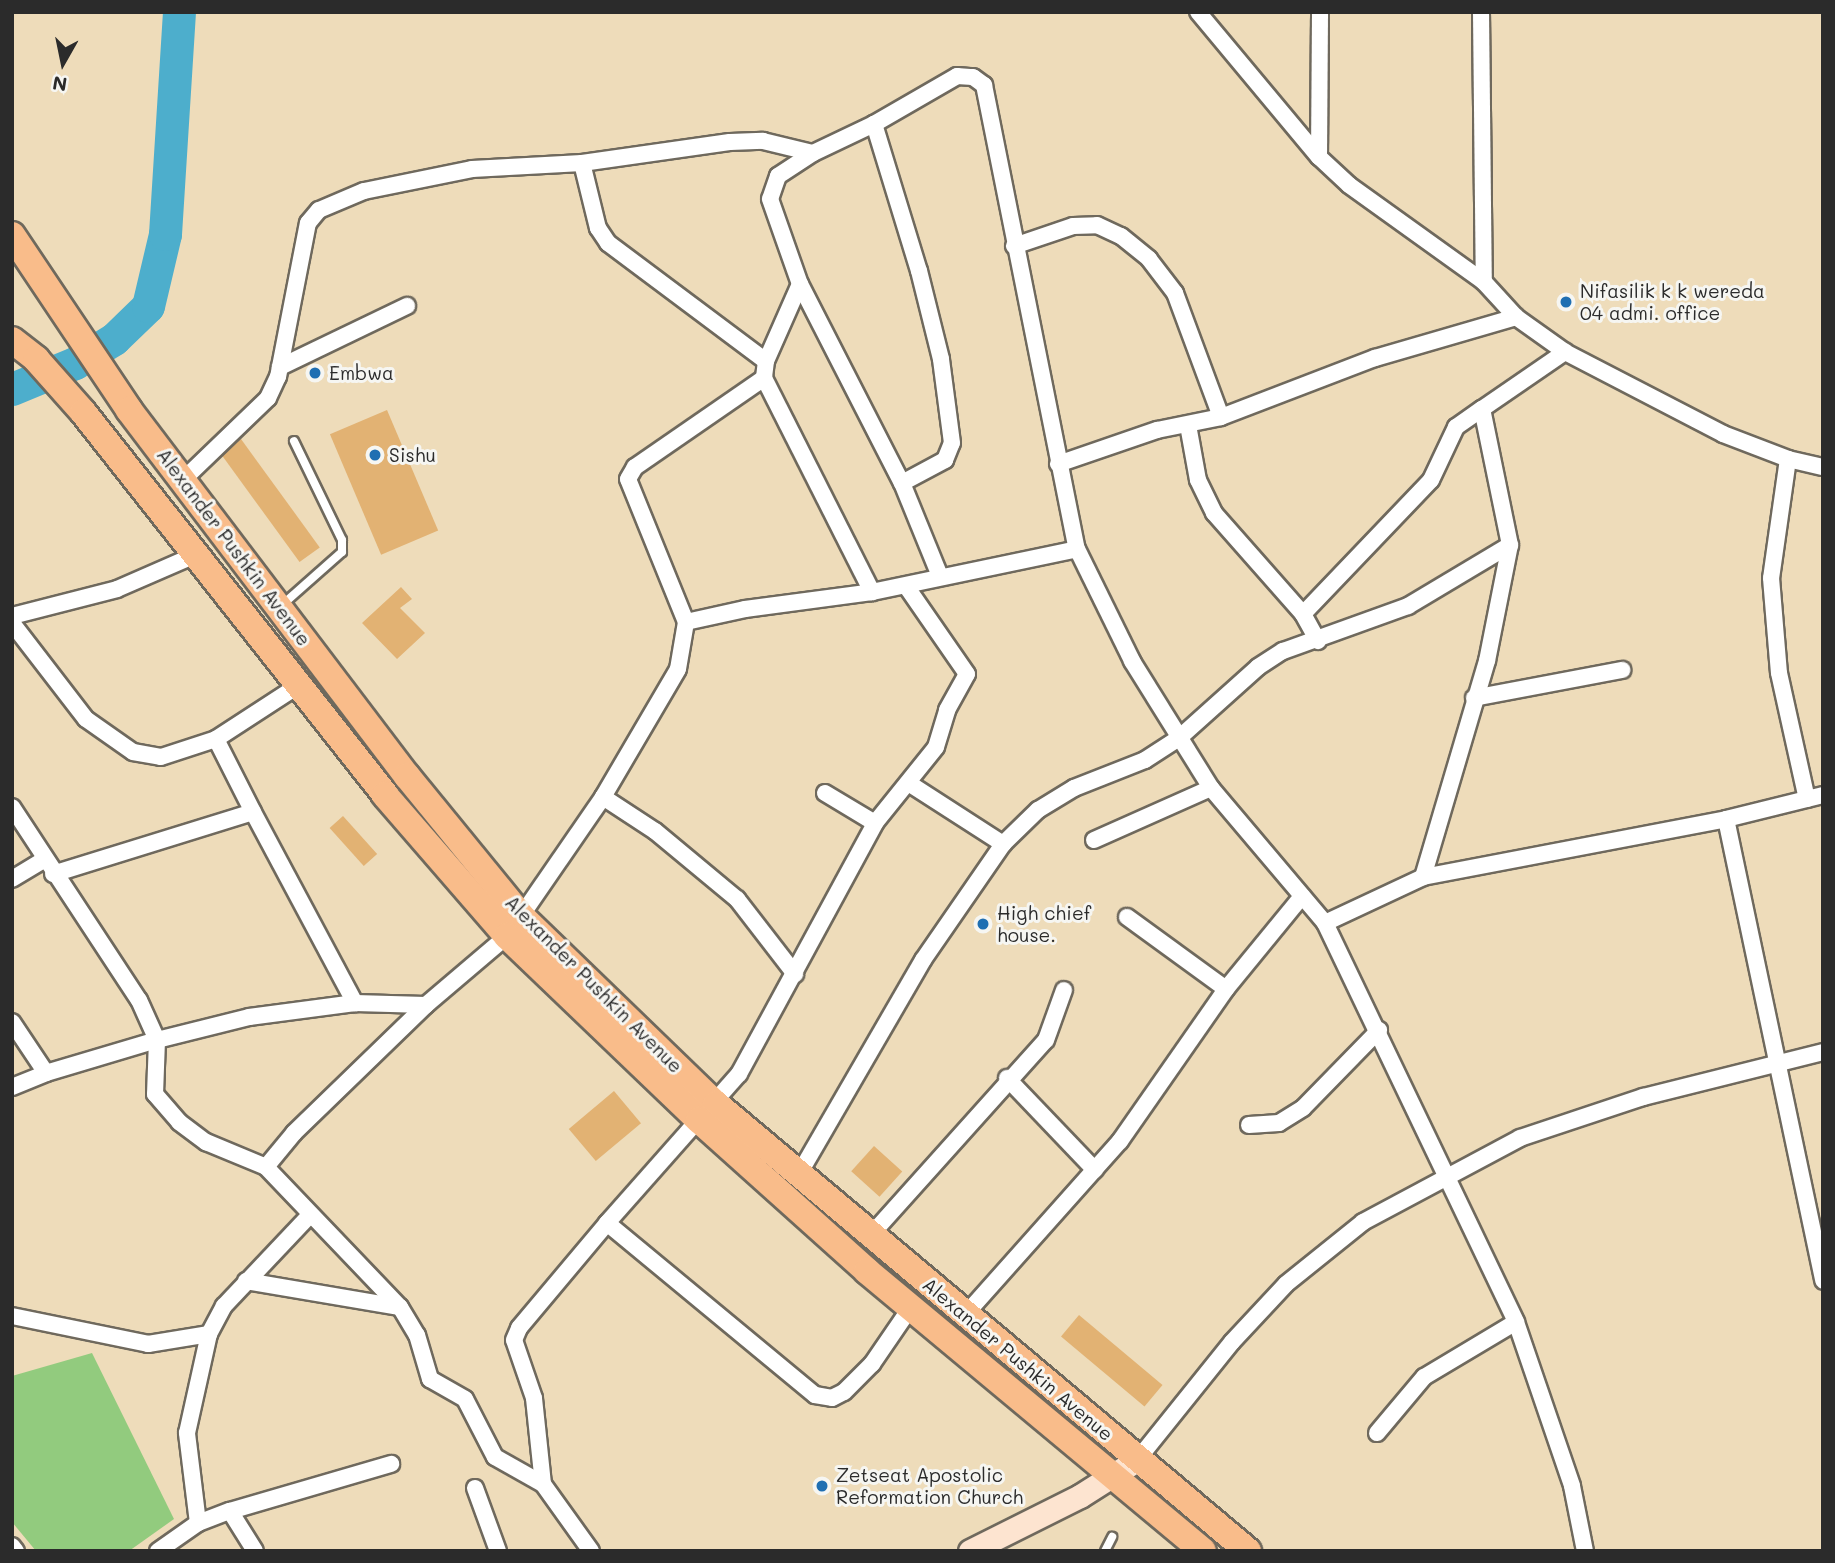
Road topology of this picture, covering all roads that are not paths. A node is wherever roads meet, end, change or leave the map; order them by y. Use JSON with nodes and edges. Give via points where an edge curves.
{"nodes":[{"id":1,"x":1198,"y":12,"type":"edge"},
{"id":2,"x":1320,"y":12,"type":"edge"},
{"id":3,"x":1481,"y":12,"type":"edge"},
{"id":4,"x":874,"y":124,"type":"junction"},
{"id":5,"x":813,"y":153,"type":"junction"},
{"id":6,"x":1319,"y":157,"type":"junction"},
{"id":7,"x":582,"y":163,"type":"junction"},
{"id":8,"x":12,"y":235,"type":"edge"},
{"id":9,"x":1014,"y":246,"type":"junction"},
{"id":10,"x":12,"y":262,"type":"edge"},
{"id":11,"x":1485,"y":282,"type":"junction"},
{"id":12,"x":800,"y":284,"type":"junction"},
{"id":13,"x":407,"y":306,"type":"dead end"},
{"id":14,"x":1516,"y":317,"type":"junction"},
{"id":15,"x":70,"y":327,"type":"junction"},
{"id":16,"x":12,"y":330,"type":"edge"},
{"id":17,"x":12,"y":340,"type":"edge"},
{"id":18,"x":1565,"y":352,"type":"junction"},
{"id":19,"x":36,"y":359,"type":"junction"},
{"id":20,"x":766,"y":361,"type":"junction"},
{"id":21,"x":280,"y":367,"type":"junction"},
{"id":22,"x":764,"y":378,"type":"junction"},
{"id":23,"x":1482,"y":409,"type":"junction"},
{"id":24,"x":1221,"y":417,"type":"junction"},
{"id":25,"x":1188,"y":425,"type":"junction"},
{"id":26,"x":294,"y":440,"type":"dead end"},
{"id":27,"x":1788,"y":459,"type":"junction"},
{"id":28,"x":1058,"y":464,"type":"junction"},
{"id":29,"x":1823,"y":467,"type":"edge"},
{"id":30,"x":185,"y":478,"type":"junction"},
{"id":31,"x":902,"y":484,"type":"junction"},
{"id":32,"x":1510,"y":545,"type":"junction"},
{"id":33,"x":1077,"y":549,"type":"junction"},
{"id":34,"x":193,"y":556,"type":"junction"},
{"id":35,"x":940,"y":576,"type":"junction"},
{"id":36,"x":906,"y":586,"type":"junction"},
{"id":37,"x":872,"y":592,"type":"junction"},
{"id":38,"x":280,"y":607,"type":"junction"},
{"id":39,"x":1303,"y":614,"type":"junction"},
{"id":40,"x":12,"y":616,"type":"edge"},
{"id":41,"x":686,"y":622,"type":"junction"},
{"id":42,"x":12,"y":624,"type":"edge"},
{"id":43,"x":1318,"y":641,"type":"junction"},
{"id":44,"x":1622,"y":670,"type":"dead end"},
{"id":45,"x":299,"y":685,"type":"junction"},
{"id":46,"x":1474,"y":698,"type":"junction"},
{"id":47,"x":1179,"y":738,"type":"junction"},
{"id":48,"x":216,"y":739,"type":"junction"},
{"id":49,"x":910,"y":784,"type":"junction"},
{"id":50,"x":1211,"y":788,"type":"junction"},
{"id":51,"x":825,"y":793,"type":"dead end"},
{"id":52,"x":603,"y":797,"type":"junction"},
{"id":53,"x":1815,"y":797,"type":"edge"},
{"id":54,"x":12,"y":807,"type":"edge"},
{"id":55,"x":253,"y":812,"type":"junction"},
{"id":56,"x":1726,"y":819,"type":"junction"},
{"id":57,"x":875,"y":823,"type":"junction"},
{"id":58,"x":1094,"y":840,"type":"dead end"},
{"id":59,"x":1003,"y":844,"type":"junction"},
{"id":60,"x":44,"y":860,"type":"junction"},
{"id":61,"x":53,"y":874,"type":"junction"},
{"id":62,"x":1423,"y":877,"type":"junction"},
{"id":63,"x":12,"y":879,"type":"edge"},
{"id":64,"x":1302,"y":896,"type":"junction"},
{"id":65,"x":1127,"y":917,"type":"dead end"},
{"id":66,"x":1325,"y":923,"type":"junction"},
{"id":67,"x":514,"y":926,"type":"junction"},
{"id":68,"x":795,"y":974,"type":"junction"},
{"id":69,"x":1226,"y":989,"type":"junction"},
{"id":70,"x":1065,"y":990,"type":"dead end"},
{"id":71,"x":355,"y":1003,"type":"junction"},
{"id":72,"x":426,"y":1005,"type":"junction"},
{"id":73,"x":12,"y":1022,"type":"edge"},
{"id":74,"x":1379,"y":1030,"type":"junction"},
{"id":75,"x":157,"y":1040,"type":"junction"},
{"id":76,"x":1823,"y":1052,"type":"edge"},
{"id":77,"x":1777,"y":1060,"type":"junction"},
{"id":78,"x":46,"y":1073,"type":"junction"},
{"id":79,"x":1007,"y":1078,"type":"junction"},
{"id":80,"x":12,"y":1087,"type":"edge"},
{"id":81,"x":707,"y":1112,"type":"junction"},
{"id":82,"x":1249,"y":1125,"type":"dead end"},
{"id":83,"x":266,"y":1167,"type":"junction"},
{"id":84,"x":1095,"y":1170,"type":"junction"},
{"id":85,"x":799,"y":1174,"type":"junction"},
{"id":86,"x":1447,"y":1174,"type":"junction"},
{"id":87,"x":310,"y":1215,"type":"junction"},
{"id":88,"x":607,"y":1223,"type":"junction"},
{"id":89,"x":878,"y":1243,"type":"junction"},
{"id":90,"x":867,"y":1271,"type":"junction"},
{"id":91,"x":246,"y":1281,"type":"junction"},
{"id":92,"x":1823,"y":1281,"type":"edge"},
{"id":93,"x":400,"y":1307,"type":"junction"},
{"id":94,"x":911,"y":1307,"type":"junction"},
{"id":95,"x":965,"y":1315,"type":"junction"},
{"id":96,"x":12,"y":1316,"type":"edge"},
{"id":97,"x":1516,"y":1322,"type":"junction"},
{"id":98,"x":209,"y":1334,"type":"junction"},
{"id":99,"x":1377,"y":1433,"type":"dead end"},
{"id":100,"x":1138,"y":1459,"type":"junction"},
{"id":101,"x":391,"y":1464,"type":"dead end"},
{"id":102,"x":1114,"y":1474,"type":"junction"},
{"id":103,"x":543,"y":1484,"type":"junction"},
{"id":104,"x":475,"y":1488,"type":"dead end"},
{"id":105,"x":230,"y":1511,"type":"junction"},
{"id":106,"x":198,"y":1522,"type":"junction"},
{"id":107,"x":1112,"y":1537,"type":"dead end"},
{"id":108,"x":12,"y":1546,"type":"edge"},
{"id":109,"x":16,"y":1551,"type":"edge"},
{"id":110,"x":158,"y":1551,"type":"edge"},
{"id":111,"x":255,"y":1551,"type":"edge"},
{"id":112,"x":498,"y":1551,"type":"edge"},
{"id":113,"x":591,"y":1551,"type":"edge"},
{"id":114,"x":970,"y":1551,"type":"edge"},
{"id":115,"x":1105,"y":1551,"type":"edge"},
{"id":116,"x":1203,"y":1551,"type":"edge"},
{"id":117,"x":1248,"y":1551,"type":"edge"},
{"id":118,"x":1585,"y":1551,"type":"edge"}],
"edges":[{"from":1,"to":6,"type":"street"},
{"from":2,"to":6,"type":"street"},
{"from":3,"to":11,"type":"street"},
{"from":4,"to":5,"type":"street"},
{"from":4,"to":9,"type":"street","via":[[957,76],[972,77],[984,85]]},
{"from":4,"to":31,"type":"street","via":[[941,359],[952,443],[945,460]]},
{"from":5,"to":7,"type":"street","via":[[752,141]]},
{"from":5,"to":12,"type":"street","via":[[778,176],[770,199]]},
{"from":6,"to":11,"type":"street","via":[[1349,185]]},
{"from":7,"to":20,"type":"street","via":[[598,228],[608,243]]},
{"from":7,"to":21,"type":"street","via":[[472,169],[414,179],[364,191],[319,210],[308,223]]},
{"from":8,"to":15,"type":"main road","name":"Alexander Pushkin Avenue","via":[[37,267]]},
{"from":9,"to":24,"type":"street","via":[[1073,226],[1097,225],[1121,236],[1149,259],[1175,293]]},
{"from":9,"to":28,"type":"street"},
{"from":10,"to":15,"type":"main road"},
{"from":11,"to":14,"type":"street"},
{"from":12,"to":20,"type":"street"},
{"from":12,"to":31,"type":"street"},
{"from":13,"to":21,"type":"street"},
{"from":14,"to":18,"type":"street"},
{"from":14,"to":24,"type":"street","via":[[1375,358]]},
{"from":15,"to":30,"type":"main road","name":"Alexander Pushkin Avenue"},
{"from":16,"to":19,"type":"main road"},
{"from":17,"to":19,"type":"main road","name":"Alexander Pushkin Avenue"},
{"from":18,"to":23,"type":"street"},
{"from":18,"to":27,"type":"street","via":[[1723,434]]},
{"from":19,"to":34,"type":"main road","name":"Alexander Pushkin Avenue","via":[[83,412]]},
{"from":20,"to":22,"type":"street"},
{"from":21,"to":30,"type":"street","via":[[268,398]]},
{"from":22,"to":37,"type":"street"},
{"from":22,"to":41,"type":"street","via":[[635,467],[628,479]]},
{"from":23,"to":32,"type":"street"},
{"from":23,"to":39,"type":"street","via":[[1456,427],[1431,480]]},
{"from":24,"to":25,"type":"street"},
{"from":25,"to":28,"type":"street","via":[[1157,429]]},
{"from":25,"to":39,"type":"street","via":[[1198,480],[1214,513]]},
{"from":26,"to":38,"type":"lane","via":[[342,540],[342,552]]},
{"from":27,"to":29,"type":"street"},
{"from":27,"to":53,"type":"street","via":[[1771,578],[1779,673]]},
{"from":28,"to":33,"type":"street"},
{"from":30,"to":38,"type":"main road","name":"Alexander Pushkin Avenue"},
{"from":31,"to":35,"type":"street"},
{"from":32,"to":43,"type":"street","via":[[1408,606]]},
{"from":32,"to":46,"type":"street","via":[[1497,621]]},
{"from":33,"to":35,"type":"street"},
{"from":33,"to":47,"type":"street","via":[[1132,661]]},
{"from":34,"to":40,"type":"street","via":[[117,589]]},
{"from":34,"to":45,"type":"main road","name":"Alexander Pushkin Avenue"},
{"from":35,"to":36,"type":"street"},
{"from":36,"to":37,"type":"street"},
{"from":36,"to":49,"type":"street","via":[[967,674],[947,710],[933,755]]},
{"from":37,"to":41,"type":"street"},
{"from":38,"to":67,"type":"main road","name":"Alexander Pushkin Avenue"},
{"from":39,"to":43,"type":"street"},
{"from":41,"to":52,"type":"street","via":[[678,669]]},
{"from":42,"to":48,"type":"street","via":[[86,719],[133,752],[161,757]]},
{"from":43,"to":47,"type":"street","via":[[1283,651],[1258,667]]},
{"from":44,"to":46,"type":"street"},
{"from":45,"to":48,"type":"street"},
{"from":45,"to":67,"type":"main road","name":"Alexander Pushkin Avenue","via":[[385,795]]},
{"from":46,"to":62,"type":"street"},
{"from":47,"to":50,"type":"street"},
{"from":47,"to":59,"type":"street","via":[[1127,770],[1074,789],[1038,810]]},
{"from":48,"to":55,"type":"street"},
{"from":49,"to":57,"type":"street"},
{"from":49,"to":59,"type":"street"},
{"from":50,"to":58,"type":"street"},
{"from":50,"to":64,"type":"street"},
{"from":51,"to":57,"type":"street"},
{"from":52,"to":67,"type":"street"},
{"from":52,"to":68,"type":"street","via":[[655,831],[737,899]]},
{"from":53,"to":56,"type":"street"},
{"from":54,"to":60,"type":"street"},
{"from":55,"to":61,"type":"street"},
{"from":55,"to":71,"type":"street"},
{"from":56,"to":62,"type":"street"},
{"from":56,"to":77,"type":"street"},
{"from":57,"to":68,"type":"street"},
{"from":59,"to":85,"type":"street","via":[[923,960]]},
{"from":60,"to":61,"type":"street"},
{"from":60,"to":63,"type":"street"},
{"from":61,"to":75,"type":"street","via":[[139,1000]]},
{"from":62,"to":66,"type":"street"},
{"from":64,"to":66,"type":"street"},
{"from":64,"to":69,"type":"street"},
{"from":65,"to":69,"type":"street"},
{"from":66,"to":74,"type":"street"},
{"from":67,"to":72,"type":"street"},
{"from":67,"to":81,"type":"main road","name":"Alexander Pushkin Avenue"},
{"from":68,"to":81,"type":"street","via":[[739,1074]]},
{"from":69,"to":84,"type":"street"},
{"from":70,"to":79,"type":"street","via":[[1046,1040]]},
{"from":71,"to":72,"type":"street"},
{"from":71,"to":75,"type":"street","via":[[249,1017]]},
{"from":72,"to":83,"type":"street","via":[[293,1133]]},
{"from":73,"to":78,"type":"street"},
{"from":74,"to":82,"type":"street","via":[[1303,1108],[1279,1123]]},
{"from":74,"to":86,"type":"street"},
{"from":75,"to":78,"type":"street"},
{"from":75,"to":83,"type":"street","via":[[155,1094],[179,1122],[206,1142]]},
{"from":76,"to":77,"type":"street"},
{"from":77,"to":86,"type":"street","via":[[1520,1138]]},
{"from":77,"to":92,"type":"street"},
{"from":78,"to":80,"type":"street"},
{"from":79,"to":84,"type":"street"},
{"from":79,"to":89,"type":"street"},
{"from":81,"to":85,"type":"main road","name":"Alexander Pushkin Avenue"},
{"from":81,"to":88,"type":"street"},
{"from":81,"to":90,"type":"main road","name":"Alexander Pushkin Avenue"},
{"from":83,"to":87,"type":"street"},
{"from":84,"to":95,"type":"street"},
{"from":85,"to":89,"type":"main road","name":"Alexander Pushkin Avenue"},
{"from":86,"to":97,"type":"street"},
{"from":86,"to":100,"type":"street","via":[[1321,1252],[1232,1342]]},
{"from":87,"to":91,"type":"street"},
{"from":87,"to":93,"type":"street"},
{"from":88,"to":94,"type":"street","via":[[815,1395],[832,1398],[844,1392],[872,1364]]},
{"from":88,"to":103,"type":"street","via":[[519,1328],[514,1340],[534,1398]]},
{"from":89,"to":90,"type":"main road"},
{"from":89,"to":95,"type":"main road","name":"Alexander Pushkin Avenue"},
{"from":90,"to":94,"type":"main road","name":"Alexander Pushkin Avenue"},
{"from":91,"to":93,"type":"street"},
{"from":91,"to":98,"type":"street"},
{"from":93,"to":103,"type":"street","via":[[417,1335],[430,1379],[465,1399],[495,1457]]},
{"from":94,"to":102,"type":"main road","name":"Alexander Pushkin Avenue"},
{"from":95,"to":100,"type":"main road","name":"Alexander Pushkin Avenue"},
{"from":96,"to":98,"type":"street","via":[[148,1344]]},
{"from":97,"to":99,"type":"street","via":[[1424,1377]]},
{"from":97,"to":118,"type":"street","via":[[1572,1486]]},
{"from":98,"to":106,"type":"street","via":[[187,1433]]},
{"from":100,"to":102,"type":"street"},
{"from":100,"to":117,"type":"main road","name":"Alexander Pushkin Avenue"},
{"from":101,"to":105,"type":"street"},
{"from":102,"to":114,"type":"street"},
{"from":102,"to":116,"type":"main road","name":"Alexander Pushkin Avenue"},
{"from":103,"to":113,"type":"street"},
{"from":104,"to":112,"type":"street"},
{"from":105,"to":106,"type":"street"},
{"from":105,"to":111,"type":"street"},
{"from":106,"to":110,"type":"street"},
{"from":107,"to":115,"type":"lane"},
{"from":108,"to":109,"type":"street"}]}
